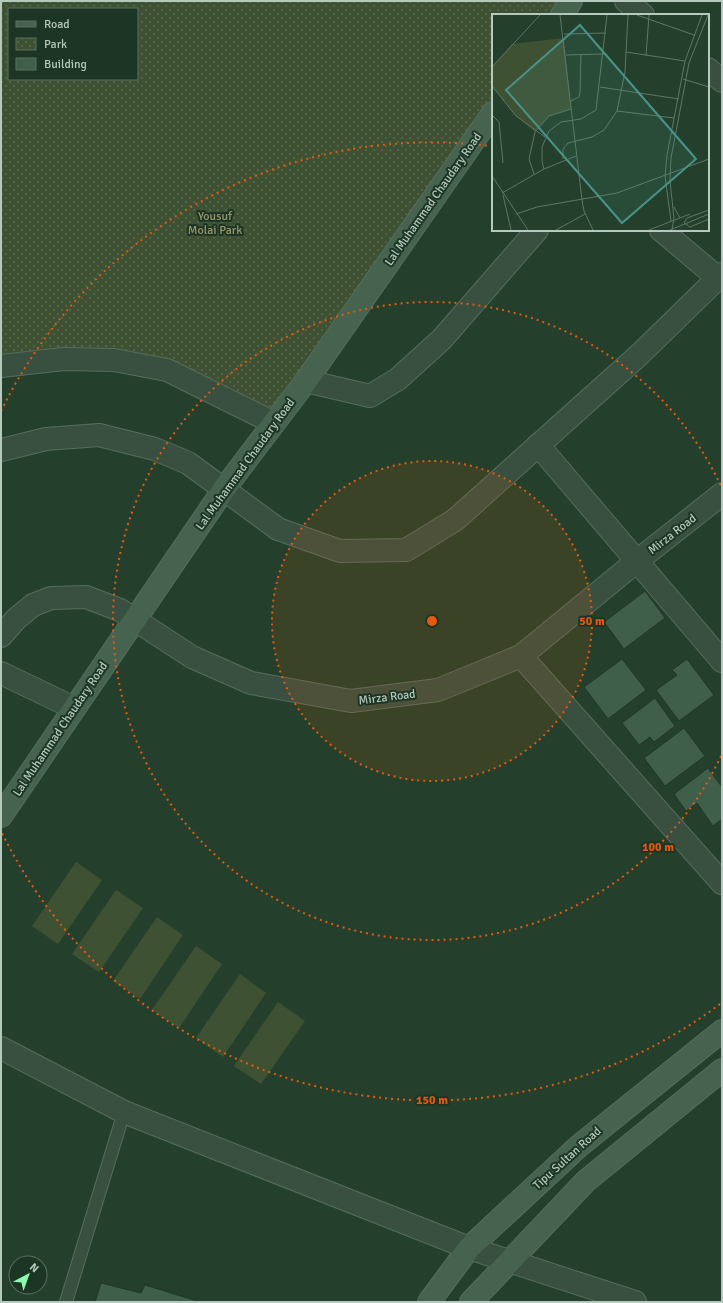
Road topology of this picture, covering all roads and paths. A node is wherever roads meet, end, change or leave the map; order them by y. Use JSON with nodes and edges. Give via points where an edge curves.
{"nodes":[{"id":1,"x":571,"y":1,"type":"edge"},
{"id":2,"x":626,"y":1,"type":"edge"},
{"id":3,"x":563,"y":14,"type":"edge"},
{"id":4,"x":642,"y":14,"type":"edge"},
{"id":5,"x":709,"y":70,"type":"edge"},
{"id":6,"x":722,"y":81,"type":"edge"},
{"id":7,"x":492,"y":114,"type":"edge"},
{"id":8,"x":536,"y":231,"type":"edge"},
{"id":9,"x":662,"y":231,"type":"edge"},
{"id":10,"x":720,"y":276,"type":"edge"},
{"id":11,"x":1,"y":366,"type":"edge"},
{"id":12,"x":306,"y":381,"type":"junction"},
{"id":13,"x":274,"y":423,"type":"junction"},
{"id":14,"x":538,"y":445,"type":"junction"},
{"id":15,"x":1,"y":450,"type":"edge"},
{"id":16,"x":224,"y":489,"type":"junction"},
{"id":17,"x":722,"y":494,"type":"edge"},
{"id":18,"x":637,"y":561,"type":"junction"},
{"id":19,"x":136,"y":619,"type":"junction"},
{"id":20,"x":1,"y":636,"type":"edge"},
{"id":21,"x":521,"y":656,"type":"junction"},
{"id":22,"x":722,"y":661,"type":"edge"},
{"id":23,"x":1,"y":673,"type":"edge"},
{"id":24,"x":74,"y":708,"type":"junction"},
{"id":25,"x":1,"y":816,"type":"edge"},
{"id":26,"x":722,"y":883,"type":"edge"},
{"id":27,"x":722,"y":1031,"type":"edge"},
{"id":28,"x":1,"y":1048,"type":"edge"},
{"id":29,"x":722,"y":1070,"type":"edge"},
{"id":30,"x":124,"y":1112,"type":"junction"},
{"id":31,"x":469,"y":1248,"type":"junction"},
{"id":32,"x":510,"y":1262,"type":"junction"},
{"id":33,"x":66,"y":1302,"type":"edge"},
{"id":34,"x":429,"y":1302,"type":"edge"},
{"id":35,"x":471,"y":1302,"type":"edge"},
{"id":36,"x":635,"y":1302,"type":"edge"}],
"edges":[{"from":1,"to":3,"type":"street"},
{"from":2,"to":4,"type":"street"},
{"from":5,"to":6,"type":"street"},
{"from":7,"to":12,"type":"street","name":"Lal Muhammad Chaudary Road"},
{"from":8,"to":12,"type":"street","via":[[442,339],[398,379],[370,396]]},
{"from":9,"to":10,"type":"street"},
{"from":10,"to":14,"type":"street","via":[[639,355]]},
{"from":11,"to":13,"type":"street","via":[[64,359],[114,360],[168,370]]},
{"from":12,"to":13,"type":"street","name":"Lal Muhammad Chaudary Road"},
{"from":13,"to":16,"type":"street","name":"Lal Muhammad Chaudary Road"},
{"from":14,"to":16,"type":"street","via":[[455,520],[406,550],[340,551],[278,529]]},
{"from":14,"to":18,"type":"street"},
{"from":15,"to":16,"type":"street","via":[[46,439],[99,434],[155,449],[188,463]]},
{"from":16,"to":19,"type":"street","name":"Lal Muhammad Chaudary Road"},
{"from":17,"to":18,"type":"street","name":"Mirza Road"},
{"from":18,"to":21,"type":"street","name":"Mirza Road"},
{"from":18,"to":22,"type":"street"},
{"from":19,"to":20,"type":"street","name":"Mirza Road","via":[[86,597],[51,598],[33,605]]},
{"from":19,"to":21,"type":"street","name":"Mirza Road","via":[[192,657],[251,683],[351,701],[438,690]]},
{"from":19,"to":24,"type":"street","name":"Lal Muhammad Chaudary Road"},
{"from":21,"to":26,"type":"street"},
{"from":23,"to":24,"type":"street"},
{"from":24,"to":25,"type":"street","name":"Lal Muhammad Chaudary Road"},
{"from":27,"to":31,"type":"street","name":"Tipu Sultan Road","via":[[579,1146]]},
{"from":28,"to":30,"type":"street"},
{"from":29,"to":32,"type":"street","via":[[586,1181]]},
{"from":30,"to":31,"type":"street"},
{"from":30,"to":33,"type":"lane"},
{"from":31,"to":32,"type":"street"},
{"from":31,"to":34,"type":"street","name":"Tipu Sultan Road"},
{"from":32,"to":35,"type":"street"},
{"from":32,"to":36,"type":"street"}]}
